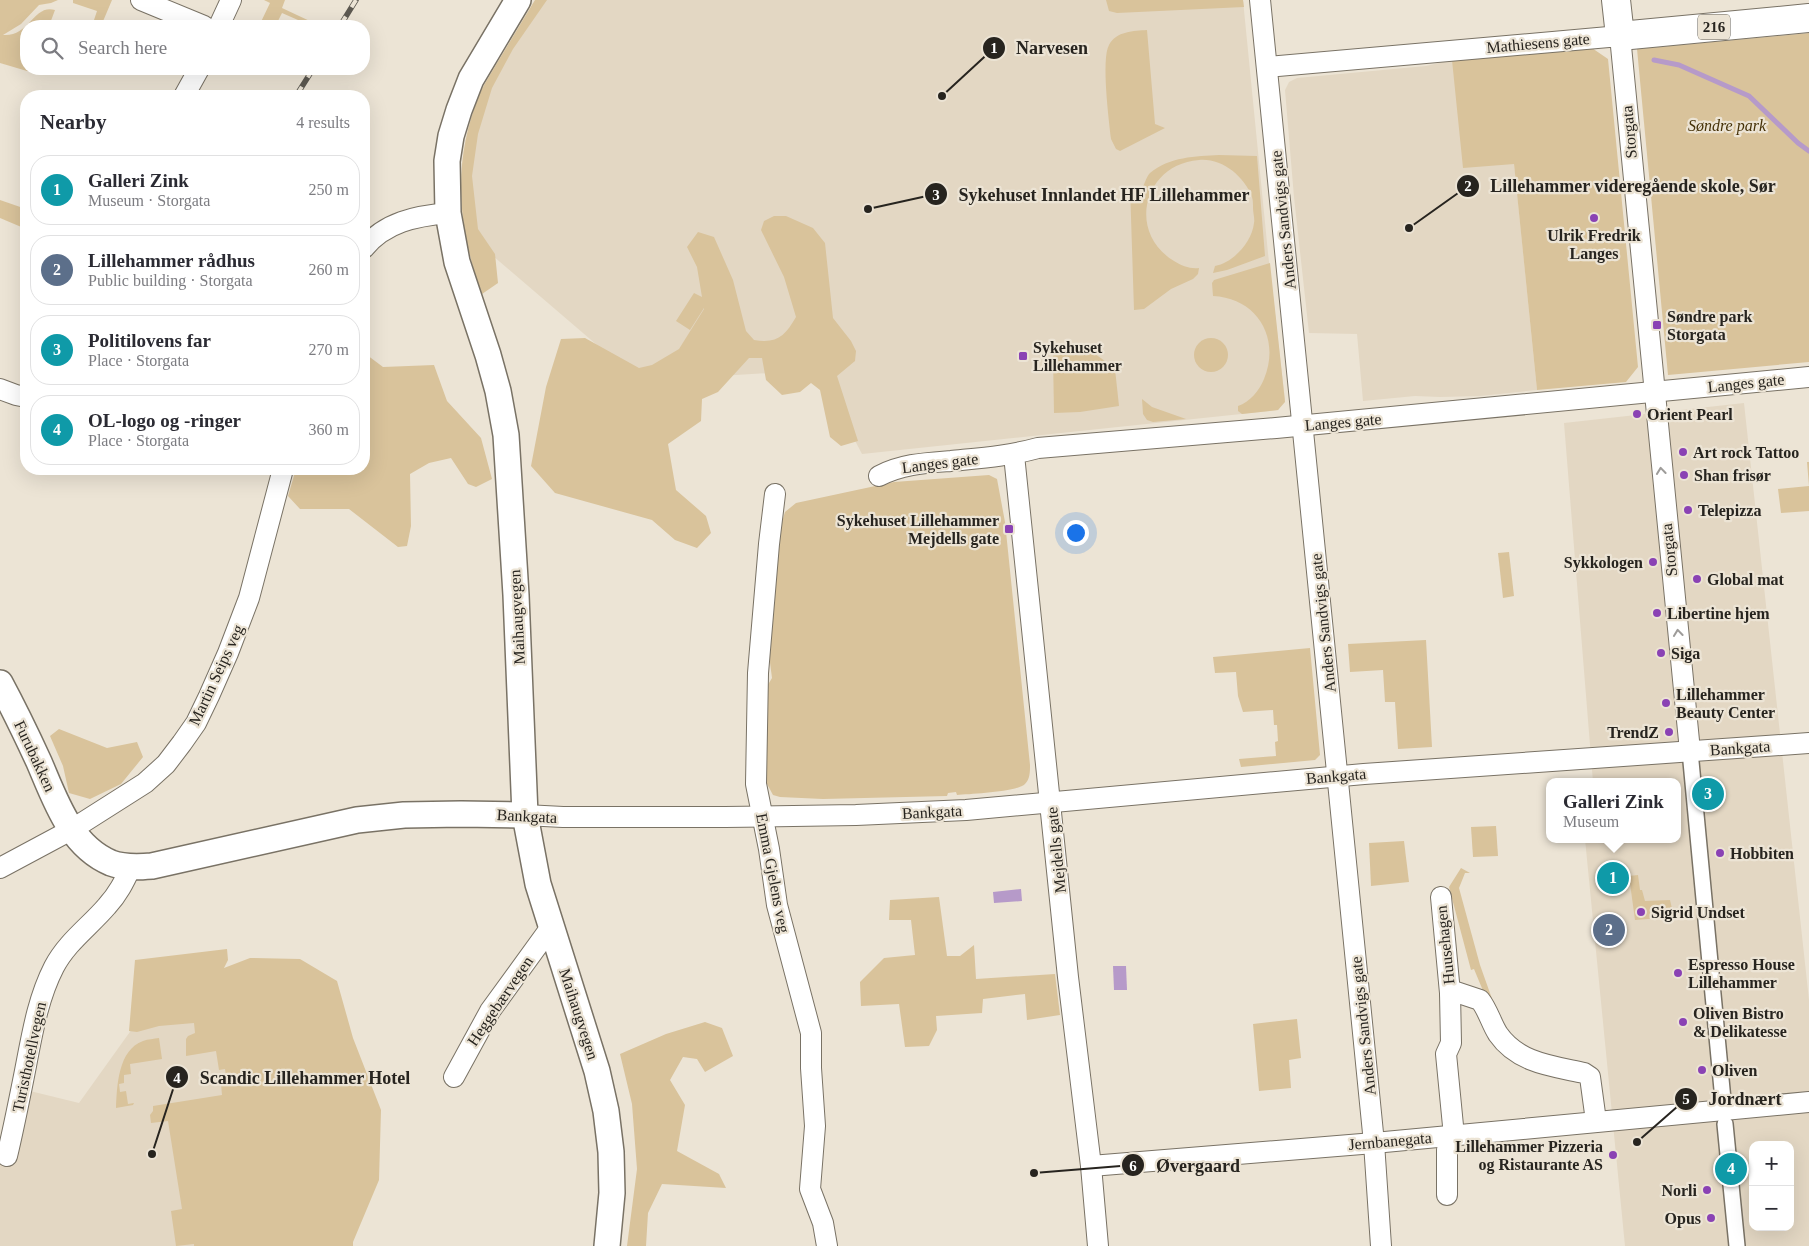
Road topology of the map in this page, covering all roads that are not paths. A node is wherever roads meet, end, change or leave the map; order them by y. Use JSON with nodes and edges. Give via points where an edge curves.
{"nodes":[{"id":1,"x":141,"y":0,"type":"edge"},
{"id":2,"x":232,"y":0,"type":"edge"},
{"id":3,"x":518,"y":0,"type":"edge"},
{"id":4,"x":1260,"y":0,"type":"edge"},
{"id":5,"x":1616,"y":0,"type":"edge"},
{"id":6,"x":1809,"y":18,"type":"edge"},
{"id":7,"x":189,"y":20,"type":"edge"},
{"id":8,"x":222,"y":20,"type":"edge"},
{"id":9,"x":1620,"y":36,"type":"junction"},
{"id":10,"x":1267,"y":67,"type":"junction"},
{"id":11,"x":195,"y":75,"type":"edge"},
{"id":12,"x":187,"y":90,"type":"edge"},
{"id":13,"x":448,"y":213,"type":"junction"},
{"id":14,"x":370,"y":243,"type":"edge"},
{"id":15,"x":1809,"y":376,"type":"edge"},
{"id":16,"x":0,"y":389,"type":"edge"},
{"id":17,"x":1654,"y":393,"type":"junction"},
{"id":18,"x":20,"y":396,"type":"edge"},
{"id":19,"x":1303,"y":426,"type":"junction"},
{"id":20,"x":1014,"y":454,"type":"junction"},
{"id":21,"x":281,"y":475,"type":"edge"},
{"id":22,"x":880,"y":476,"type":"dead end"},
{"id":23,"x":775,"y":494,"type":"dead end"},
{"id":24,"x":0,"y":683,"type":"edge"},
{"id":25,"x":1809,"y":743,"type":"edge"},
{"id":26,"x":1690,"y":751,"type":"junction"},
{"id":27,"x":1338,"y":776,"type":"junction"},
{"id":28,"x":1052,"y":802,"type":"junction"},
{"id":29,"x":525,"y":816,"type":"junction"},
{"id":30,"x":762,"y":816,"type":"junction"},
{"id":31,"x":71,"y":830,"type":"junction"},
{"id":32,"x":130,"y":867,"type":"junction"},
{"id":33,"x":0,"y":868,"type":"edge"},
{"id":34,"x":1441,"y":897,"type":"dead end"},
{"id":35,"x":551,"y":927,"type":"junction"},
{"id":36,"x":1450,"y":992,"type":"junction"},
{"id":37,"x":454,"y":1078,"type":"dead end"},
{"id":38,"x":1809,"y":1102,"type":"edge"},
{"id":39,"x":1724,"y":1112,"type":"junction"},
{"id":40,"x":1596,"y":1122,"type":"junction"},
{"id":41,"x":1454,"y":1136,"type":"junction"},
{"id":42,"x":1374,"y":1143,"type":"junction"},
{"id":43,"x":7,"y":1156,"type":"dead end"},
{"id":44,"x":1091,"y":1166,"type":"junction"},
{"id":45,"x":1447,"y":1195,"type":"dead end"},
{"id":46,"x":607,"y":1246,"type":"edge"},
{"id":47,"x":827,"y":1246,"type":"edge"},
{"id":48,"x":1098,"y":1246,"type":"edge"},
{"id":49,"x":1381,"y":1246,"type":"edge"},
{"id":50,"x":1736,"y":1246,"type":"edge"}],
"edges":[{"from":1,"to":7,"type":"street"},
{"from":2,"to":8,"type":"street"},
{"from":3,"to":13,"type":"street","name":"Maihaugvegen","via":[[472,79],[459,110],[447,161]]},
{"from":4,"to":10,"type":"street","name":"Anders Sandvigs gate"},
{"from":5,"to":9,"type":"main road","name":"Storgata"},
{"from":6,"to":9,"type":"main road","name":"Mathiesens gate","number":"216"},
{"from":9,"to":10,"type":"street","name":"Mathiesens gate"},
{"from":9,"to":17,"type":"street","name":"Storgata"},
{"from":10,"to":19,"type":"street","name":"Anders Sandvigs gate"},
{"from":11,"to":12,"type":"street"},
{"from":13,"to":14,"type":"street","via":[[401,221]]},
{"from":13,"to":29,"type":"street","name":"Maihaugvegen","via":[[457,262],[488,355],[506,436],[516,585]]},
{"from":15,"to":17,"type":"street","name":"Langes gate"},
{"from":16,"to":18,"type":"street"},
{"from":17,"to":19,"type":"street","name":"Langes gate"},
{"from":26,"to":17,"type":"street","name":"Storgata","one_way":true},
{"from":19,"to":20,"type":"street","name":"Langes gate","via":[[1038,448]]},
{"from":19,"to":27,"type":"street","name":"Anders Sandvigs gate"},
{"from":20,"to":22,"type":"street","name":"Langes gate","via":[[893,468]]},
{"from":20,"to":28,"type":"street","name":"Mejdells gate"},
{"from":21,"to":31,"type":"street","name":"Martin Seips veg","via":[[249,598],[196,723],[166,764],[145,783]]},
{"from":23,"to":30,"type":"street","name":"Emma Gjelens veg","via":[[756,704],[756,784]]},
{"from":24,"to":31,"type":"street","name":"Furubakken"},
{"from":25,"to":26,"type":"street","name":"Bankgata"},
{"from":26,"to":27,"type":"street","name":"Bankgata"},
{"from":26,"to":39,"type":"street","name":"Storgata"},
{"from":27,"to":28,"type":"street","name":"Bankgata"},
{"from":27,"to":42,"type":"street","name":"Anders Sandvigs gate"},
{"from":28,"to":30,"type":"street","name":"Bankgata","via":[[966,810]]},
{"from":28,"to":44,"type":"street","name":"Mejdells gate","via":[[1068,977]]},
{"from":29,"to":30,"type":"street","name":"Bankgata"},
{"from":29,"to":32,"type":"street","name":"Bankgata","via":[[423,815],[357,820],[173,862]]},
{"from":29,"to":35,"type":"street","name":"Maihaugvegen","via":[[538,884]]},
{"from":30,"to":47,"type":"street","name":"Emma Gjelens veg","via":[[777,905],[811,1033],[815,1126],[810,1189],[823,1223]]},
{"from":31,"to":32,"type":"street","name":"Bankgata","via":[[92,852],[111,863]]},
{"from":31,"to":33,"type":"street","name":"Martin Seips veg"},
{"from":32,"to":43,"type":"street","name":"Turisthotellvegen","via":[[107,907],[61,956],[40,1000]]},
{"from":34,"to":36,"type":"street","name":"Huusehagen"},
{"from":35,"to":37,"type":"street","name":"Heggebærvegen","via":[[490,1011]]},
{"from":35,"to":46,"type":"street","name":"Maihaugvegen","via":[[597,1071],[606,1111],[612,1193]]},
{"from":36,"to":40,"type":"street","name":"Huusehagen","via":[[1480,1000],[1497,1033],[1515,1052],[1538,1063],[1590,1077]]},
{"from":36,"to":41,"type":"street","name":"Huusehagen","via":[[1451,1043],[1446,1054]]},
{"from":38,"to":39,"type":"street","name":"Jernbanegata"},
{"from":39,"to":40,"type":"street","name":"Jernbanegata"},
{"from":39,"to":50,"type":"street","name":"Storgata"},
{"from":40,"to":41,"type":"street","name":"Jernbanegata"},
{"from":41,"to":42,"type":"street","name":"Jernbanegata"},
{"from":41,"to":45,"type":"street","name":"Huusehagen","via":[[1447,1150]]},
{"from":42,"to":44,"type":"street","name":"Jernbanegata"},
{"from":42,"to":49,"type":"street","name":"Anders Sandvigs gate"},
{"from":44,"to":48,"type":"street","name":"Mejdells gate"}]}
